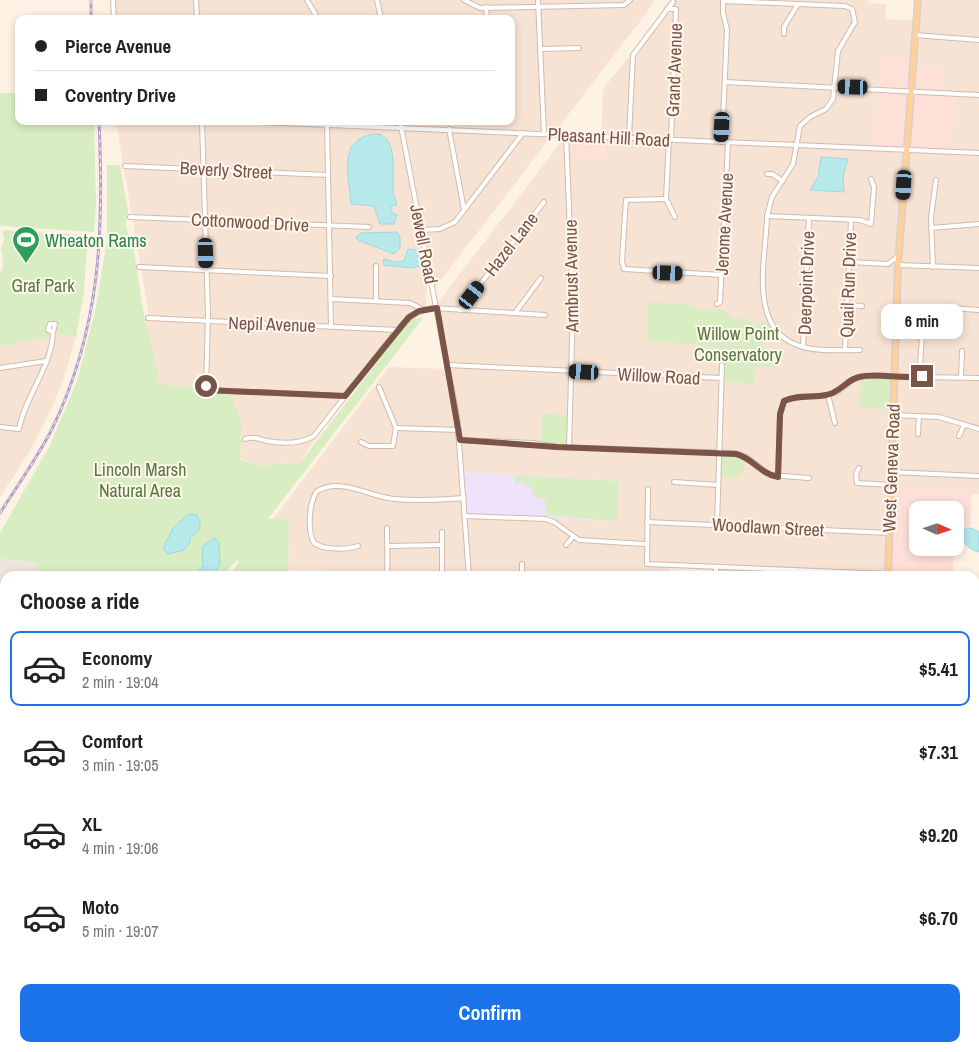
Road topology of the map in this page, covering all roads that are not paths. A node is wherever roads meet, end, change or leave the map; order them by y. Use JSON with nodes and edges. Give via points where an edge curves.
{"nodes":[{"id":1,"x":113,"y":0,"type":"edge"},
{"id":2,"x":196,"y":0,"type":"edge"},
{"id":3,"x":307,"y":0,"type":"edge"},
{"id":4,"x":377,"y":0,"type":"edge"},
{"id":5,"x":464,"y":0,"type":"edge"},
{"id":6,"x":538,"y":0,"type":"edge"},
{"id":7,"x":630,"y":0,"type":"edge"},
{"id":8,"x":723,"y":0,"type":"edge"},
{"id":9,"x":918,"y":0,"type":"edge"},
{"id":10,"x":473,"y":2,"type":"edge"},
{"id":11,"x":673,"y":2,"type":"dead end"},
{"id":12,"x":798,"y":4,"type":"junction"},
{"id":13,"x":539,"y":5,"type":"junction"},
{"id":14,"x":486,"y":7,"type":"junction"},
{"id":15,"x":667,"y":9,"type":"junction"},
{"id":16,"x":114,"y":15,"type":"edge"},
{"id":17,"x":197,"y":15,"type":"edge"},
{"id":18,"x":316,"y":15,"type":"edge"},
{"id":19,"x":380,"y":15,"type":"edge"},
{"id":20,"x":487,"y":15,"type":"edge"},
{"id":21,"x":784,"y":34,"type":"dead end"},
{"id":22,"x":915,"y":35,"type":"junction"},
{"id":23,"x":979,"y":40,"type":"edge"},
{"id":24,"x":579,"y":48,"type":"dead end"},
{"id":25,"x":540,"y":49,"type":"junction"},
{"id":26,"x":725,"y":82,"type":"junction"},
{"id":27,"x":835,"y":87,"type":"junction"},
{"id":28,"x":911,"y":90,"type":"junction"},
{"id":29,"x":979,"y":95,"type":"edge"},
{"id":30,"x":202,"y":125,"type":"edge"},
{"id":31,"x":327,"y":125,"type":"edge"},
{"id":32,"x":357,"y":125,"type":"edge"},
{"id":33,"x":401,"y":125,"type":"edge"},
{"id":34,"x":402,"y":128,"type":"junction"},
{"id":35,"x":449,"y":129,"type":"junction"},
{"id":36,"x":523,"y":133,"type":"junction"},
{"id":37,"x":544,"y":134,"type":"junction"},
{"id":38,"x":566,"y":135,"type":"junction"},
{"id":39,"x":628,"y":138,"type":"junction"},
{"id":40,"x":670,"y":139,"type":"junction"},
{"id":41,"x":722,"y":142,"type":"junction"},
{"id":42,"x":728,"y":142,"type":"junction"},
{"id":43,"x":796,"y":145,"type":"junction"},
{"id":44,"x":906,"y":150,"type":"junction"},
{"id":45,"x":979,"y":153,"type":"edge"},
{"id":46,"x":125,"y":166,"type":"dead end"},
{"id":47,"x":204,"y":169,"type":"junction"},
{"id":48,"x":767,"y":174,"type":"dead end"},
{"id":49,"x":328,"y":175,"type":"junction"},
{"id":50,"x":871,"y":179,"type":"dead end"},
{"id":51,"x":936,"y":180,"type":"dead end"},
{"id":52,"x":783,"y":181,"type":"junction"},
{"id":53,"x":666,"y":199,"type":"junction"},
{"id":54,"x":544,"y":202,"type":"dead end"},
{"id":55,"x":464,"y":210,"type":"junction"},
{"id":56,"x":766,"y":216,"type":"junction"},
{"id":57,"x":130,"y":217,"type":"dead end"},
{"id":58,"x":675,"y":218,"type":"dead end"},
{"id":59,"x":809,"y":218,"type":"junction"},
{"id":60,"x":205,"y":220,"type":"junction"},
{"id":61,"x":851,"y":220,"type":"junction"},
{"id":62,"x":979,"y":224,"type":"edge"},
{"id":63,"x":330,"y":226,"type":"junction"},
{"id":64,"x":369,"y":227,"type":"dead end"},
{"id":65,"x":931,"y":228,"type":"junction"},
{"id":66,"x":422,"y":230,"type":"junction"},
{"id":67,"x":898,"y":256,"type":"junction"},
{"id":68,"x":849,"y":262,"type":"junction"},
{"id":69,"x":888,"y":264,"type":"junction"},
{"id":70,"x":898,"y":265,"type":"junction"},
{"id":71,"x":376,"y":266,"type":"dead end"},
{"id":72,"x":139,"y":267,"type":"dead end"},
{"id":73,"x":933,"y":268,"type":"junction"},
{"id":74,"x":979,"y":268,"type":"edge"},
{"id":75,"x":207,"y":270,"type":"junction"},
{"id":76,"x":897,"y":273,"type":"junction"},
{"id":77,"x":722,"y":275,"type":"junction"},
{"id":78,"x":331,"y":276,"type":"junction"},
{"id":79,"x":541,"y":278,"type":"dead end"},
{"id":80,"x":331,"y":300,"type":"junction"},
{"id":81,"x":376,"y":301,"type":"junction"},
{"id":82,"x":717,"y":304,"type":"dead end"},
{"id":83,"x":847,"y":305,"type":"junction"},
{"id":84,"x":862,"y":306,"type":"dead end"},
{"id":85,"x":437,"y":308,"type":"junction"},
{"id":86,"x":424,"y":310,"type":"junction"},
{"id":87,"x":460,"y":310,"type":"junction"},
{"id":88,"x":979,"y":310,"type":"edge"},
{"id":89,"x":515,"y":313,"type":"junction"},
{"id":90,"x":545,"y":315,"type":"dead end"},
{"id":91,"x":148,"y":318,"type":"dead end"},
{"id":92,"x":208,"y":321,"type":"junction"},
{"id":93,"x":331,"y":326,"type":"junction"},
{"id":94,"x":397,"y":330,"type":"junction"},
{"id":95,"x":53,"y":334,"type":"dead end"},
{"id":96,"x":803,"y":347,"type":"junction"},
{"id":97,"x":845,"y":350,"type":"junction"},
{"id":98,"x":860,"y":350,"type":"dead end"},
{"id":99,"x":962,"y":351,"type":"dead end"},
{"id":100,"x":46,"y":361,"type":"junction"},
{"id":101,"x":722,"y":365,"type":"dead end"},
{"id":102,"x":448,"y":366,"type":"junction"},
{"id":103,"x":0,"y":368,"type":"edge"},
{"id":104,"x":571,"y":371,"type":"junction"},
{"id":105,"x":922,"y":376,"type":"junction"},
{"id":106,"x":962,"y":377,"type":"junction"},
{"id":107,"x":721,"y":378,"type":"junction"},
{"id":108,"x":894,"y":378,"type":"junction"},
{"id":109,"x":979,"y":378,"type":"edge"},
{"id":110,"x":380,"y":387,"type":"dead end"},
{"id":111,"x":828,"y":395,"type":"junction"},
{"id":112,"x":345,"y":396,"type":"junction"},
{"id":113,"x":893,"y":415,"type":"junction"},
{"id":114,"x":918,"y":416,"type":"junction"},
{"id":115,"x":835,"y":423,"type":"dead end"},
{"id":116,"x":964,"y":425,"type":"junction"},
{"id":117,"x":0,"y":427,"type":"edge"},
{"id":118,"x":396,"y":428,"type":"junction"},
{"id":119,"x":979,"y":429,"type":"edge"},
{"id":120,"x":459,"y":430,"type":"junction"},
{"id":121,"x":918,"y":434,"type":"dead end"},
{"id":122,"x":959,"y":436,"type":"dead end"},
{"id":123,"x":245,"y":439,"type":"dead end"},
{"id":124,"x":460,"y":440,"type":"junction"},
{"id":125,"x":361,"y":442,"type":"dead end"},
{"id":126,"x":569,"y":447,"type":"junction"},
{"id":127,"x":719,"y":453,"type":"junction"},
{"id":128,"x":859,"y":468,"type":"dead end"},
{"id":129,"x":891,"y":472,"type":"junction"},
{"id":130,"x":979,"y":476,"type":"edge"},
{"id":131,"x":778,"y":477,"type":"junction"},
{"id":132,"x":809,"y":478,"type":"dead end"},
{"id":133,"x":674,"y":482,"type":"dead end"},
{"id":134,"x":718,"y":484,"type":"junction"},
{"id":135,"x":891,"y":485,"type":"junction"},
{"id":136,"x":648,"y":489,"type":"dead end"},
{"id":137,"x":464,"y":498,"type":"junction"},
{"id":138,"x":465,"y":516,"type":"junction"},
{"id":139,"x":647,"y":522,"type":"junction"},
{"id":140,"x":717,"y":525,"type":"junction"},
{"id":141,"x":387,"y":528,"type":"dead end"},
{"id":142,"x":442,"y":532,"type":"dead end"},
{"id":143,"x":889,"y":533,"type":"junction"},
{"id":144,"x":572,"y":538,"type":"junction"},
{"id":145,"x":646,"y":544,"type":"junction"},
{"id":146,"x":441,"y":545,"type":"junction"},
{"id":147,"x":566,"y":545,"type":"dead end"},
{"id":148,"x":358,"y":546,"type":"dead end"},
{"id":149,"x":389,"y":546,"type":"junction"},
{"id":150,"x":522,"y":564,"type":"dead end"},
{"id":151,"x":716,"y":567,"type":"junction"},
{"id":152,"x":388,"y":571,"type":"edge"},
{"id":153,"x":442,"y":571,"type":"edge"},
{"id":154,"x":469,"y":571,"type":"edge"},
{"id":155,"x":522,"y":571,"type":"edge"},
{"id":156,"x":716,"y":571,"type":"edge"},
{"id":157,"x":802,"y":571,"type":"edge"},
{"id":158,"x":888,"y":571,"type":"edge"}],
"edges":[{"from":1,"to":16,"type":"street"},
{"from":2,"to":17,"type":"street"},
{"from":3,"to":18,"type":"street"},
{"from":4,"to":19,"type":"street"},
{"from":5,"to":10,"type":"street"},
{"from":6,"to":13,"type":"street"},
{"from":7,"to":13,"type":"street","via":[[624,5]]},
{"from":8,"to":12,"type":"street"},
{"from":8,"to":26,"type":"street"},
{"from":9,"to":22,"type":"main road","name":"West Geneva Road"},
{"from":10,"to":14,"type":"street","via":[[480,8]]},
{"from":11,"to":15,"type":"street"},
{"from":12,"to":21,"type":"street","via":[[784,27]]},
{"from":12,"to":27,"type":"street","via":[[852,9],[853,25],[838,51]]},
{"from":13,"to":14,"type":"street"},
{"from":13,"to":25,"type":"street"},
{"from":14,"to":20,"type":"street"},
{"from":15,"to":39,"type":"street","via":[[633,55]]},
{"from":15,"to":40,"type":"street","name":"Grand Avenue","via":[[676,9]]},
{"from":22,"to":23,"type":"street"},
{"from":22,"to":28,"type":"main road","name":"West Geneva Road"},
{"from":24,"to":25,"type":"street"},
{"from":25,"to":37,"type":"street"},
{"from":26,"to":27,"type":"street"},
{"from":26,"to":41,"type":"street"},
{"from":27,"to":28,"type":"street"},
{"from":27,"to":43,"type":"street","via":[[830,105],[800,126]]},
{"from":28,"to":29,"type":"street"},
{"from":28,"to":44,"type":"main road","name":"West Geneva Road"},
{"from":30,"to":47,"type":"street"},
{"from":31,"to":49,"type":"street"},
{"from":32,"to":34,"type":"street","name":"Pleasant Hill Road"},
{"from":33,"to":34,"type":"street","name":"Jewell Road"},
{"from":34,"to":35,"type":"street","name":"Pleasant Hill Road"},
{"from":34,"to":66,"type":"street","name":"Jewell Road"},
{"from":35,"to":36,"type":"street","name":"Pleasant Hill Road"},
{"from":35,"to":55,"type":"street"},
{"from":36,"to":37,"type":"street","name":"Pleasant Hill Road"},
{"from":36,"to":55,"type":"street"},
{"from":37,"to":38,"type":"street","name":"Pleasant Hill Road"},
{"from":38,"to":39,"type":"street","name":"Pleasant Hill Road"},
{"from":38,"to":104,"type":"street","name":"Armbrust Avenue","via":[[573,305]]},
{"from":39,"to":40,"type":"street","name":"Pleasant Hill Road"},
{"from":40,"to":41,"type":"street","name":"Pleasant Hill Road"},
{"from":40,"to":53,"type":"street","name":"Grand Avenue"},
{"from":41,"to":42,"type":"street","name":"Pleasant Hill Road"},
{"from":42,"to":43,"type":"street","name":"Pleasant Hill Road"},
{"from":42,"to":77,"type":"street","name":"Jerome Avenue"},
{"from":43,"to":44,"type":"street","name":"Pleasant Hill Road"},
{"from":43,"to":52,"type":"street","via":[[793,164]]},
{"from":44,"to":45,"type":"street","name":"Pleasant Hill Road"},
{"from":44,"to":67,"type":"main road","name":"West Geneva Road"},
{"from":46,"to":47,"type":"street","name":"Beverly Street"},
{"from":47,"to":49,"type":"street","name":"Beverly Street"},
{"from":47,"to":60,"type":"street"},
{"from":48,"to":52,"type":"street"},
{"from":49,"to":63,"type":"street"},
{"from":50,"to":61,"type":"street","via":[[874,187],[871,224]]},
{"from":51,"to":65,"type":"street"},
{"from":52,"to":56,"type":"street"},
{"from":53,"to":58,"type":"street","name":"Grand Avenue"},
{"from":53,"to":77,"type":"street","via":[[626,200],[622,261],[625,270]]},
{"from":54,"to":87,"type":"street","name":"Hazel Lane"},
{"from":55,"to":66,"type":"street","via":[[455,222],[445,228]]},
{"from":56,"to":59,"type":"street"},
{"from":56,"to":96,"type":"street","via":[[765,309],[776,331]]},
{"from":57,"to":60,"type":"street","name":"Cottonwood Drive"},
{"from":59,"to":61,"type":"street"},
{"from":59,"to":96,"type":"street","name":"Deerpoint Drive"},
{"from":60,"to":63,"type":"street","name":"Cottonwood Drive"},
{"from":60,"to":75,"type":"street"},
{"from":61,"to":68,"type":"street","name":"Quail Run Drive"},
{"from":62,"to":65,"type":"street"},
{"from":63,"to":64,"type":"street","name":"Cottonwood Drive"},
{"from":63,"to":78,"type":"street"},
{"from":65,"to":73,"type":"street"},
{"from":66,"to":85,"type":"street","name":"Jewell Road"},
{"from":67,"to":69,"type":"street"},
{"from":67,"to":70,"type":"main road","name":"West Geneva Road"},
{"from":68,"to":69,"type":"street"},
{"from":68,"to":83,"type":"street","name":"Quail Run Drive"},
{"from":69,"to":76,"type":"street"},
{"from":70,"to":73,"type":"street"},
{"from":70,"to":76,"type":"main road","name":"West Geneva Road"},
{"from":71,"to":81,"type":"street"},
{"from":72,"to":75,"type":"street"},
{"from":73,"to":74,"type":"street"},
{"from":75,"to":78,"type":"street"},
{"from":75,"to":92,"type":"street"},
{"from":76,"to":108,"type":"main road","name":"West Geneva Road"},
{"from":77,"to":82,"type":"street","name":"Jerome Avenue","via":[[720,302]]},
{"from":78,"to":80,"type":"street"},
{"from":79,"to":89,"type":"street"},
{"from":80,"to":81,"type":"street"},
{"from":80,"to":93,"type":"street"},
{"from":81,"to":86,"type":"street","via":[[414,303]]},
{"from":83,"to":84,"type":"street"},
{"from":83,"to":97,"type":"street","name":"Quail Run Drive"},
{"from":85,"to":86,"type":"street"},
{"from":85,"to":87,"type":"street"},
{"from":85,"to":102,"type":"street","name":"Jewell Road"},
{"from":86,"to":94,"type":"street","via":[[412,315]]},
{"from":87,"to":89,"type":"street"},
{"from":88,"to":105,"type":"street","via":[[935,307],[924,310]]},
{"from":89,"to":90,"type":"street"},
{"from":91,"to":92,"type":"street","name":"Nepil Avenue"},
{"from":92,"to":93,"type":"street","name":"Nepil Avenue"},
{"from":92,"to":112,"type":"street","via":[[206,390]]},
{"from":93,"to":94,"type":"street","name":"Nepil Avenue"},
{"from":94,"to":112,"type":"street"},
{"from":95,"to":100,"type":"street"},
{"from":96,"to":97,"type":"street"},
{"from":97,"to":98,"type":"street"},
{"from":99,"to":106,"type":"street"},
{"from":100,"to":103,"type":"street"},
{"from":100,"to":117,"type":"street","via":[[19,428]]},
{"from":101,"to":107,"type":"street"},
{"from":102,"to":104,"type":"street","name":"Willow Road"},
{"from":102,"to":120,"type":"street","name":"Jewell Road"},
{"from":104,"to":107,"type":"street","name":"Willow Road"},
{"from":104,"to":126,"type":"street","name":"Armbrust Avenue"},
{"from":105,"to":106,"type":"street"},
{"from":105,"to":108,"type":"street"},
{"from":106,"to":109,"type":"street"},
{"from":107,"to":127,"type":"street"},
{"from":108,"to":111,"type":"street","via":[[857,377],[836,393]]},
{"from":108,"to":113,"type":"main road","name":"West Geneva Road"},
{"from":110,"to":118,"type":"street"},
{"from":111,"to":115,"type":"street"},
{"from":111,"to":131,"type":"street","via":[[799,396],[784,401],[780,414]]},
{"from":112,"to":123,"type":"street","via":[[314,436],[307,440],[299,443],[271,442],[254,436]]},
{"from":113,"to":114,"type":"street"},
{"from":113,"to":129,"type":"main road","name":"West Geneva Road"},
{"from":114,"to":116,"type":"street","via":[[939,417]]},
{"from":114,"to":121,"type":"street"},
{"from":116,"to":119,"type":"street"},
{"from":116,"to":122,"type":"street"},
{"from":118,"to":120,"type":"street"},
{"from":118,"to":125,"type":"street","via":[[393,446],[369,446]]},
{"from":120,"to":124,"type":"street","name":"Jewell Road"},
{"from":124,"to":126,"type":"street"},
{"from":124,"to":137,"type":"street","name":"Jewell Road"},
{"from":126,"to":127,"type":"street"},
{"from":127,"to":131,"type":"street","via":[[743,456],[762,472]]},
{"from":127,"to":134,"type":"street"},
{"from":128,"to":135,"type":"street","via":[[856,483]]},
{"from":129,"to":130,"type":"street"},
{"from":129,"to":135,"type":"main road","name":"West Geneva Road"},
{"from":131,"to":132,"type":"street"},
{"from":133,"to":134,"type":"street"},
{"from":134,"to":140,"type":"street"},
{"from":135,"to":143,"type":"main road","name":"West Geneva Road"},
{"from":136,"to":139,"type":"street"},
{"from":137,"to":138,"type":"street","name":"Jewell Road"},
{"from":137,"to":148,"type":"street","via":[[432,501],[388,498],[354,488],[328,487],[318,491],[312,503],[311,534],[314,543],[322,547]]},
{"from":138,"to":144,"type":"street","via":[[545,519]]},
{"from":138,"to":154,"type":"street","name":"Jewell Road"},
{"from":139,"to":140,"type":"street","name":"Woodlawn Street"},
{"from":139,"to":145,"type":"street"},
{"from":140,"to":143,"type":"street","name":"Woodlawn Street"},
{"from":141,"to":149,"type":"street"},
{"from":142,"to":146,"type":"street"},
{"from":143,"to":158,"type":"main road","name":"West Geneva Road"},
{"from":144,"to":145,"type":"street","via":[[586,542]]},
{"from":144,"to":147,"type":"street"},
{"from":145,"to":151,"type":"street","via":[[647,564]]},
{"from":146,"to":149,"type":"street"},
{"from":146,"to":153,"type":"street"},
{"from":149,"to":152,"type":"street","via":[[386,552]]},
{"from":150,"to":155,"type":"street"},
{"from":151,"to":156,"type":"street"},
{"from":151,"to":157,"type":"street"}]}
